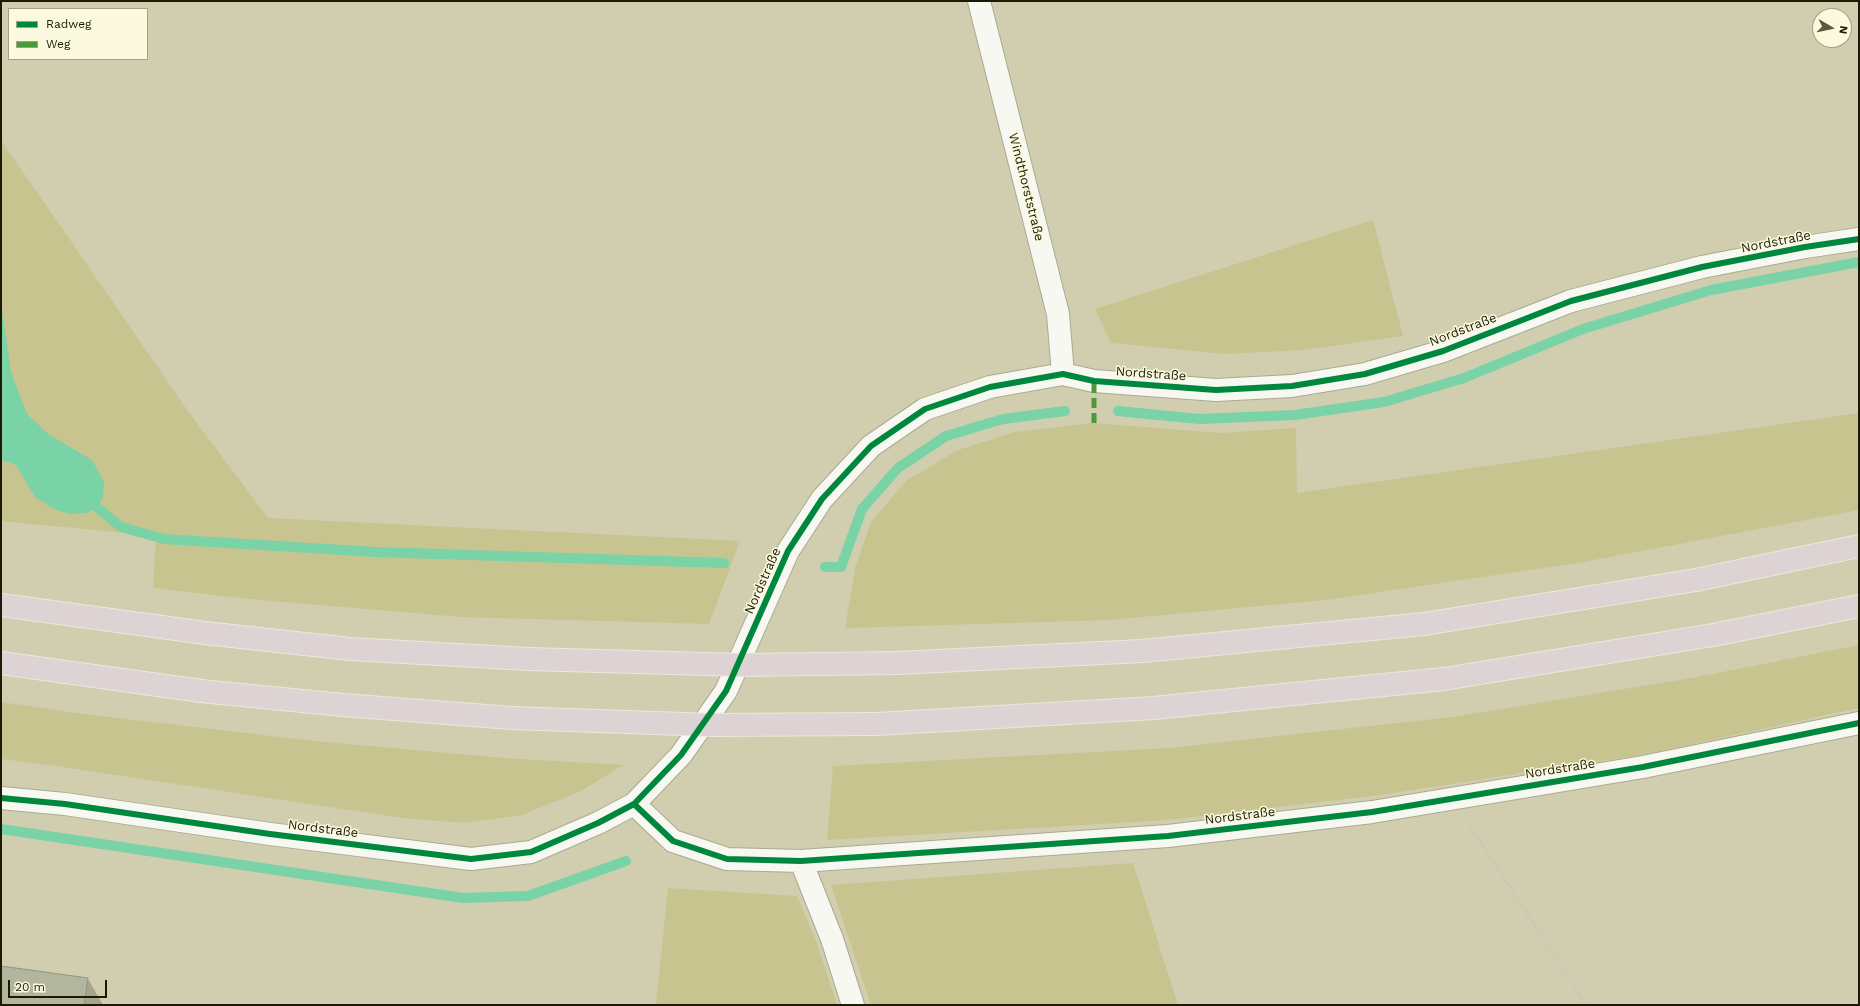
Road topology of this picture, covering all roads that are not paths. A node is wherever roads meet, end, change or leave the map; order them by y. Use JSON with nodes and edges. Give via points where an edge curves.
{"nodes":[{"id":1,"x":980,"y":1,"type":"edge"},
{"id":2,"x":1859,"y":239,"type":"edge"},
{"id":3,"x":1063,"y":374,"type":"junction"},
{"id":4,"x":1859,"y":546,"type":"edge"},
{"id":5,"x":1,"y":605,"type":"edge"},
{"id":6,"x":1859,"y":606,"type":"edge"},
{"id":7,"x":1,"y":663,"type":"edge"},
{"id":8,"x":1859,"y":723,"type":"edge"},
{"id":9,"x":1,"y":798,"type":"edge"},
{"id":10,"x":634,"y":804,"type":"junction"},
{"id":11,"x":801,"y":861,"type":"junction"},
{"id":12,"x":853,"y":1005,"type":"edge"}],
"edges":[{"from":1,"to":3,"type":"street","name":"Windthorststraße","via":[[1058,314]]},
{"from":2,"to":3,"type":"street","name":"Nordstraße","via":[[1702,267],[1571,301],[1443,351],[1365,374],[1292,386],[1216,390],[1094,380]]},
{"from":3,"to":10,"type":"street","name":"Nordstraße","via":[[990,387],[925,409],[871,446],[822,499],[788,551],[726,691],[681,755]]},
{"from":4,"to":5,"type":"highway","bridge":true,"via":[[1696,580],[1424,624],[1142,651],[898,663],[743,665],[528,659],[350,649],[205,633]]},
{"from":6,"to":7,"type":"highway","bridge":true,"via":[[1713,635],[1444,679],[1154,708],[876,724],[712,725],[512,718],[343,706],[201,691]]},
{"from":8,"to":11,"type":"street","name":"Nordstraße","via":[[1643,767],[1372,812],[1168,836]]},
{"from":9,"to":10,"type":"street","name":"Nordstraße","via":[[64,804],[270,834],[471,859],[530,852],[598,823]]},
{"from":10,"to":11,"type":"street","name":"Nordstraße","via":[[673,841],[727,859]]},
{"from":11,"to":12,"type":"street","via":[[832,939]]}]}
